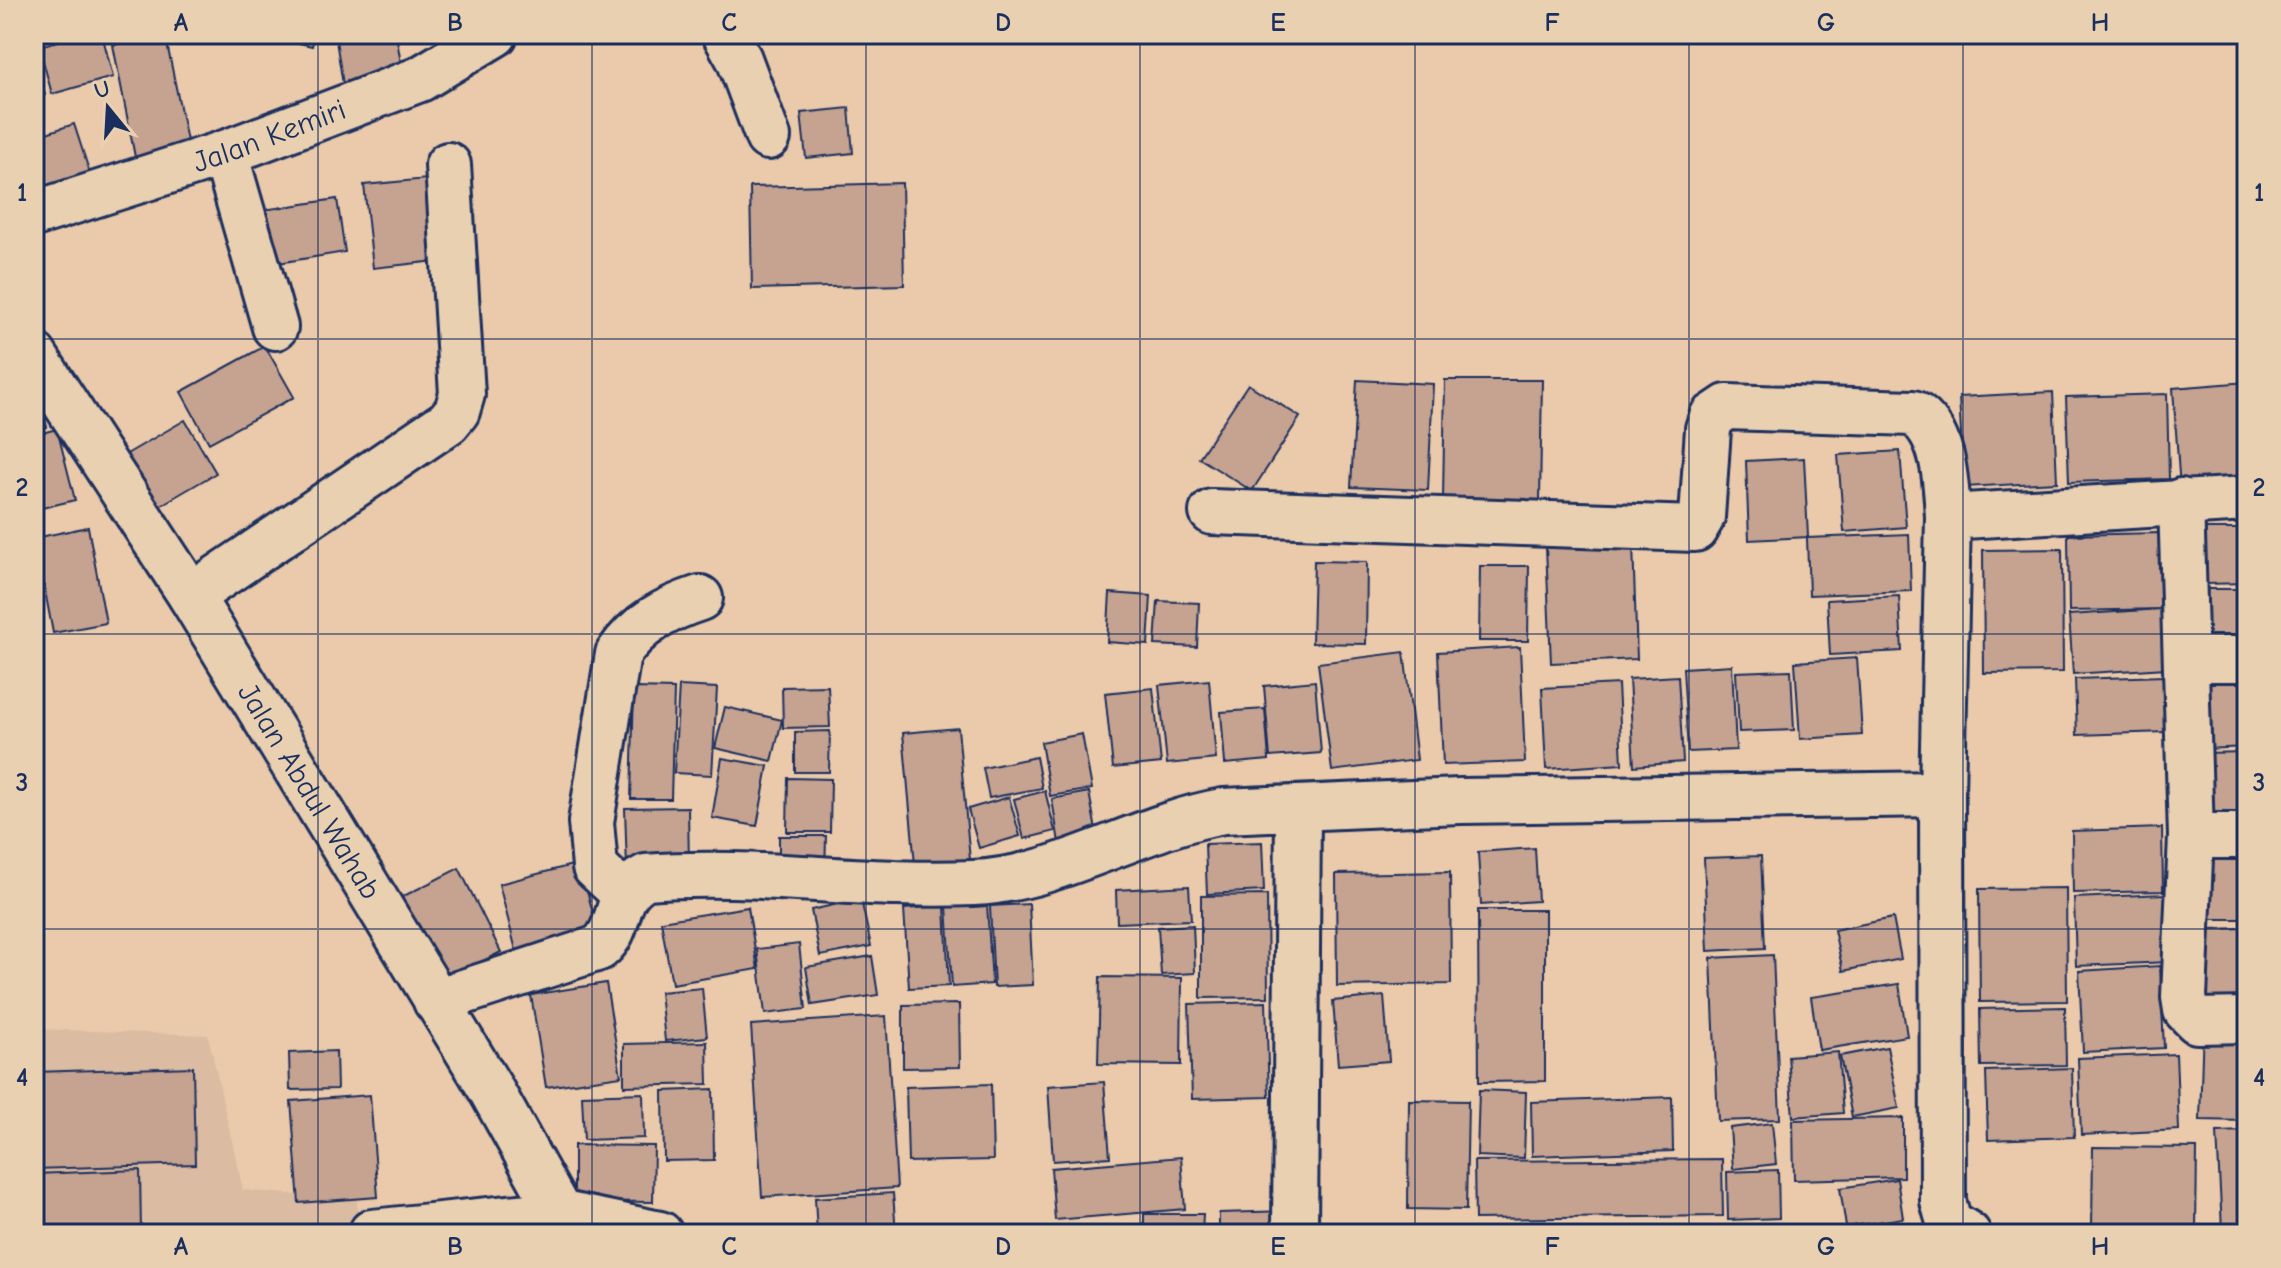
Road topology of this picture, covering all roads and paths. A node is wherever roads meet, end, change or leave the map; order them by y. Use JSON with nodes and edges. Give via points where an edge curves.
{"nodes":[{"id":1,"x":725,"y":34,"type":"edge"},
{"id":2,"x":480,"y":39,"type":"edge"},
{"id":3,"x":768,"y":137,"type":"dead end"},
{"id":4,"x":225,"y":153,"type":"junction"},
{"id":5,"x":448,"y":165,"type":"dead end"},
{"id":6,"x":34,"y":214,"type":"edge"},
{"id":7,"x":275,"y":327,"type":"dead end"},
{"id":8,"x":34,"y":355,"type":"edge"},
{"id":9,"x":2247,"y":499,"type":"edge"},
{"id":10,"x":2181,"y":501,"type":"junction"},
{"id":11,"x":1212,"y":512,"type":"dead end"},
{"id":12,"x":1948,"y":517,"type":"junction"},
{"id":13,"x":191,"y":596,"type":"junction"},
{"id":14,"x":700,"y":598,"type":"dead end"},
{"id":15,"x":2187,"y":659,"type":"junction"},
{"id":16,"x":2247,"y":659,"type":"edge"},
{"id":17,"x":1942,"y":794,"type":"junction"},
{"id":18,"x":1298,"y":808,"type":"junction"},
{"id":19,"x":2191,"y":836,"type":"junction"},
{"id":20,"x":2247,"y":836,"type":"edge"},
{"id":21,"x":624,"y":894,"type":"junction"},
{"id":22,"x":436,"y":1001,"type":"junction"},
{"id":23,"x":2247,"y":1020,"type":"edge"},
{"id":24,"x":564,"y":1224,"type":"edge"},
{"id":25,"x":372,"y":1232,"type":"edge"},
{"id":26,"x":660,"y":1234,"type":"edge"},
{"id":27,"x":1295,"y":1234,"type":"edge"},
{"id":28,"x":1968,"y":1234,"type":"edge"}],
"edges":[{"from":1,"to":3,"type":"street"},
{"from":2,"to":4,"type":"street","name":"Jalan Kemiri","via":[[420,79]]},
{"from":4,"to":6,"type":"street","name":"Jalan Kemiri"},
{"from":4,"to":7,"type":"street"},
{"from":5,"to":13,"type":"street","via":[[462,394],[457,411]]},
{"from":8,"to":13,"type":"street","name":"Jalan Abdul Wahab"},
{"from":9,"to":10,"type":"street"},
{"from":10,"to":12,"type":"street"},
{"from":10,"to":15,"type":"street"},
{"from":11,"to":12,"type":"street","via":[[1695,529],[1702,517],[1708,429],[1712,417],[1727,407],[1913,413],[1925,419],[1933,434],[1946,480]]},
{"from":12,"to":17,"type":"street"},
{"from":13,"to":22,"type":"street","name":"Jalan Abdul Wahab"},
{"from":14,"to":21,"type":"street","via":[[673,606],[632,633],[618,654],[591,822],[595,867]]},
{"from":15,"to":16,"type":"street"},
{"from":15,"to":19,"type":"street"},
{"from":17,"to":18,"type":"street"},
{"from":17,"to":28,"type":"street","via":[[1943,1201],[1949,1222]]},
{"from":18,"to":21,"type":"street","via":[[1190,817],[1066,863],[974,883],[665,875],[646,877]]},
{"from":18,"to":27,"type":"street"},
{"from":19,"to":20,"type":"street"},
{"from":19,"to":23,"type":"street","via":[[2186,1010],[2197,1021]]},
{"from":21,"to":22,"type":"street","via":[[610,934],[599,948]]},
{"from":22,"to":24,"type":"street","name":"Jalan Abdul Wahab"},
{"from":24,"to":25,"type":"street"},
{"from":24,"to":26,"type":"street"}]}
